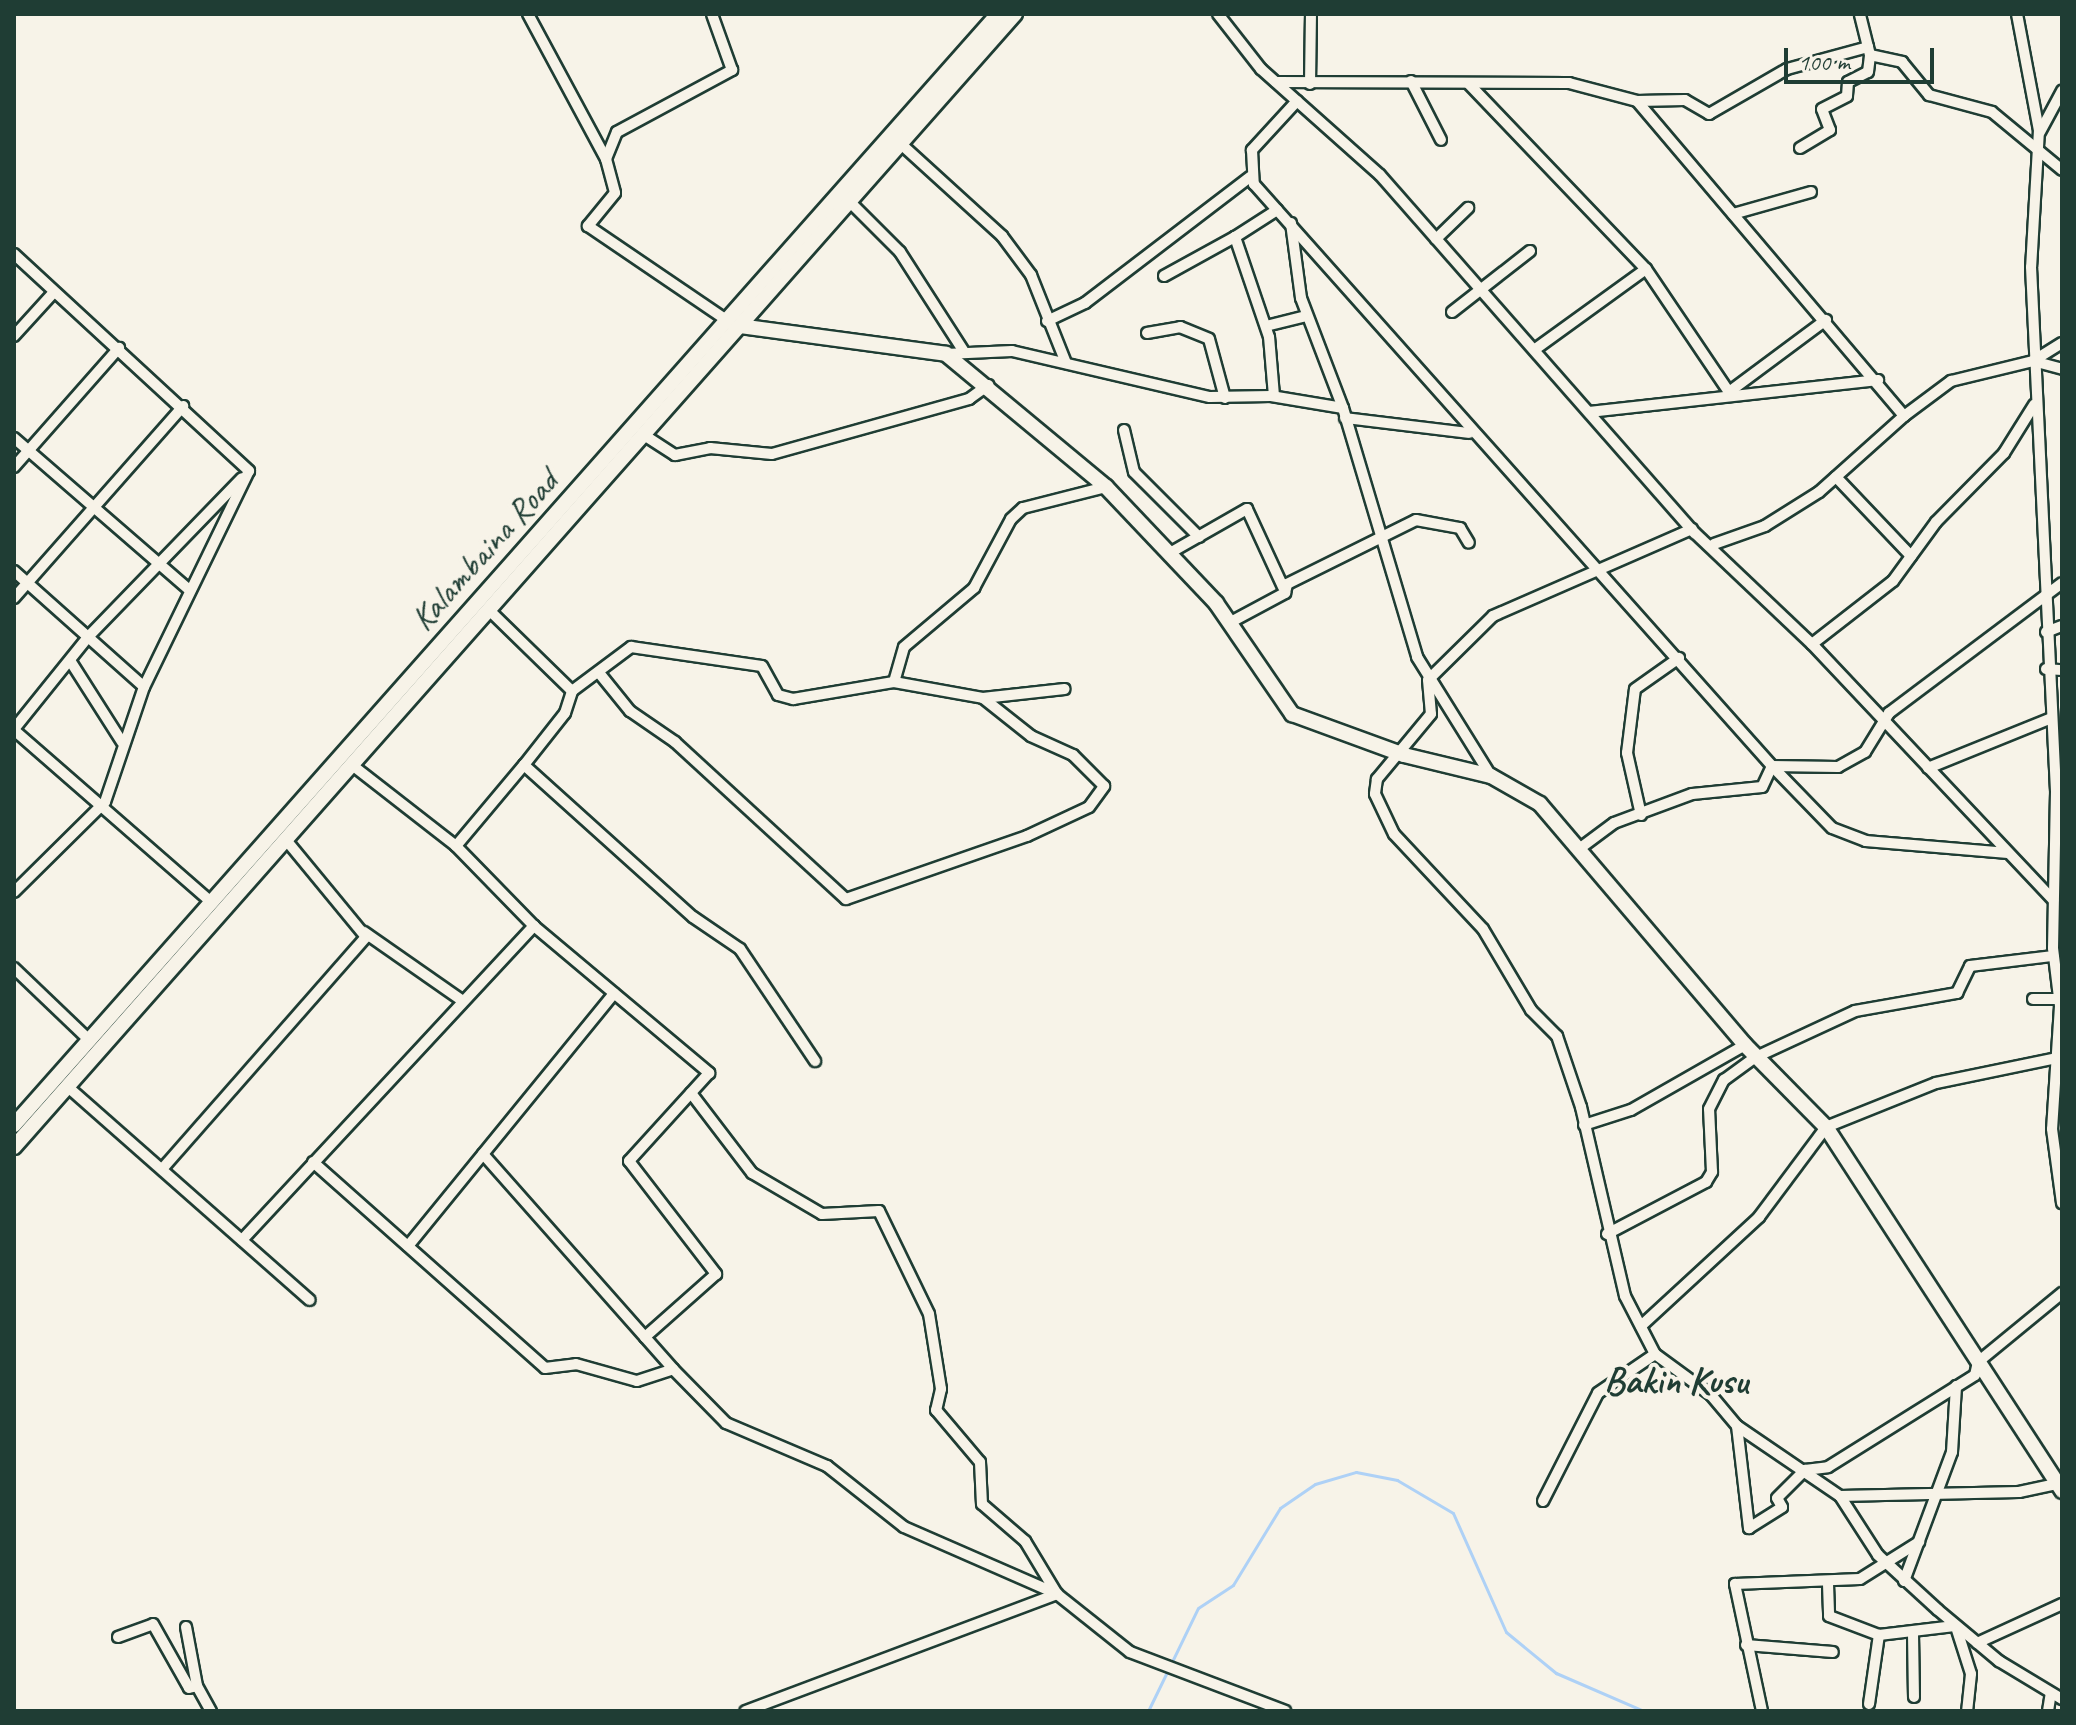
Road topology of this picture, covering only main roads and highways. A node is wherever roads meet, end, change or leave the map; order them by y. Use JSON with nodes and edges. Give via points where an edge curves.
{"nodes":[{"id":1,"x":998,"y":14,"type":"edge"},
{"id":2,"x":1015,"y":14,"type":"edge"},
{"id":3,"x":734,"y":324,"type":"junction"},
{"id":4,"x":14,"y":1125,"type":"edge"},
{"id":5,"x":14,"y":1147,"type":"edge"},
{"id":6,"x":2061,"y":1485,"type":"edge"}],
"edges":[{"from":1,"to":3,"type":"main road","name":"Kalambaina Road"},
{"from":2,"to":3,"type":"main road","via":[[851,203]]},
{"from":3,"to":4,"type":"main road","name":"Kalambaina Road"},
{"from":3,"to":5,"type":"main road","via":[[644,435]]},
{"from":3,"to":6,"type":"main road","via":[[946,354],[1106,487],[1229,623],[1292,714],[1404,755],[1491,776],[1540,804],[1745,1045],[1826,1127]]}]}
